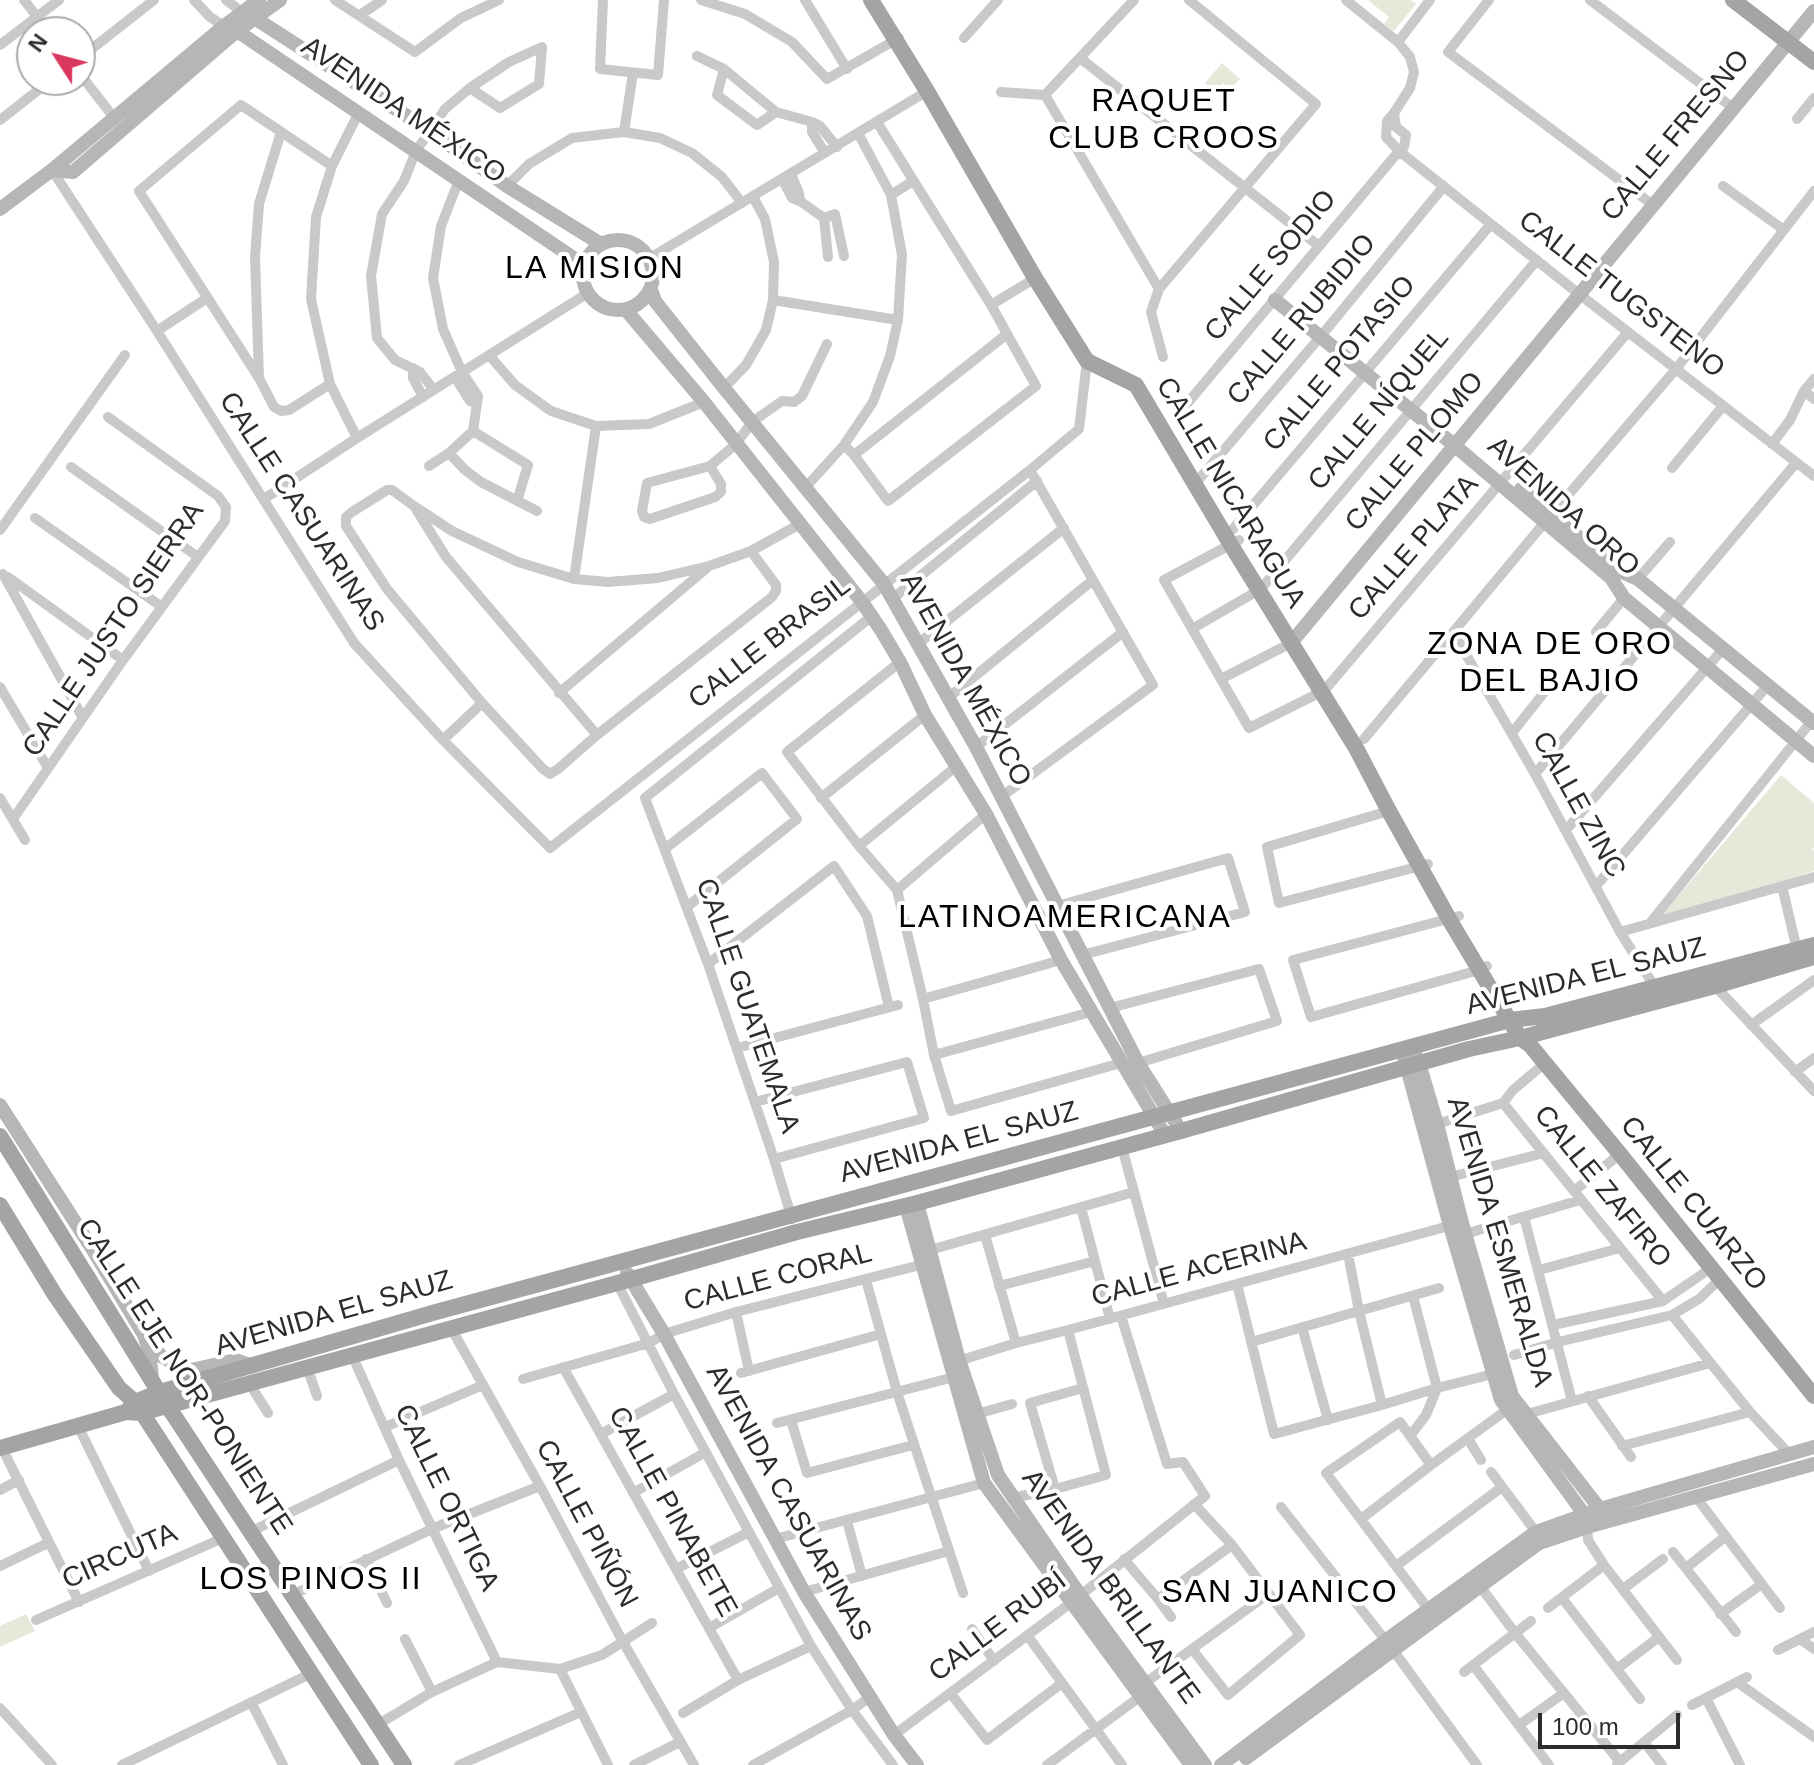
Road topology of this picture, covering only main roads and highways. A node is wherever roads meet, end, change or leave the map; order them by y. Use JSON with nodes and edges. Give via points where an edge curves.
{"nodes":[{"id":1,"x":871,"y":0,"type":"edge"},
{"id":2,"x":880,"y":0,"type":"edge"},
{"id":3,"x":1733,"y":0,"type":"edge"},
{"id":4,"x":898,"y":38,"type":"junction"},
{"id":5,"x":1814,"y":62,"type":"edge"},
{"id":6,"x":1325,"y":688,"type":"junction"},
{"id":7,"x":1392,"y":810,"type":"junction"},
{"id":8,"x":1814,"y":945,"type":"edge"},
{"id":9,"x":1814,"y":957,"type":"edge"},
{"id":10,"x":1659,"y":994,"type":"junction"},
{"id":11,"x":1514,"y":1019,"type":"junction"},
{"id":12,"x":1526,"y":1039,"type":"junction"},
{"id":13,"x":0,"y":1136,"type":"edge"},
{"id":14,"x":0,"y":1205,"type":"edge"},
{"id":15,"x":436,"y":1312,"type":"junction"},
{"id":16,"x":446,"y":1329,"type":"junction"},
{"id":17,"x":296,"y":1352,"type":"junction"},
{"id":18,"x":304,"y":1367,"type":"junction"},
{"id":19,"x":119,"y":1388,"type":"junction"},
{"id":20,"x":160,"y":1392,"type":"junction"},
{"id":21,"x":1814,"y":1396,"type":"edge"},
{"id":22,"x":134,"y":1409,"type":"junction"},
{"id":23,"x":105,"y":1418,"type":"junction"},
{"id":24,"x":1,"y":1448,"type":"edge"},
{"id":25,"x":271,"y":1611,"type":"junction"},
{"id":26,"x":318,"y":1635,"type":"junction"},
{"id":27,"x":309,"y":1668,"type":"junction"},
{"id":28,"x":359,"y":1697,"type":"junction"},
{"id":29,"x":371,"y":1765,"type":"edge"},
{"id":30,"x":404,"y":1765,"type":"edge"}],
"edges":[{"from":1,"to":4,"type":"main road"},
{"from":2,"to":4,"type":"main road"},
{"from":3,"to":5,"type":"main road"},
{"from":4,"to":6,"type":"main road","name":"CALLE NICARAGUA","via":[[1089,356],[1142,377],[1198,481]]},
{"from":6,"to":7,"type":"main road","name":"CALLE NICARAGUA"},
{"from":6,"to":7,"type":"main road","name":"CALLE NICARAGUA","via":[[1364,739]]},
{"from":7,"to":11,"type":"main road","name":"CALLE NICARAGUA"},
{"from":8,"to":10,"type":"main road","name":"AVENIDA EL SAUZ"},
{"from":9,"to":10,"type":"main road","name":"AVENIDA EL SAUZ","via":[[1715,986]]},
{"from":10,"to":11,"type":"main road","name":"AVENIDA EL SAUZ"},
{"from":10,"to":12,"type":"main road","name":"AVENIDA EL SAUZ"},
{"from":11,"to":12,"type":"main road","name":"CALLE NICARAGUA"},
{"from":11,"to":15,"type":"main road","name":"AVENIDA EL SAUZ"},
{"from":12,"to":16,"type":"main road","name":"AVENIDA EL SAUZ","via":[[1469,1049]]},
{"from":12,"to":21,"type":"main road","name":"CALLE CUARZO"},
{"from":13,"to":20,"type":"main road","name":"CALLE EJE NOR-PONIENTE"},
{"from":14,"to":19,"type":"main road","name":"CALLE EJE NOR-PONIENTE"},
{"from":15,"to":16,"type":"main road"},
{"from":15,"to":17,"type":"main road","name":"AVENIDA EL SAUZ"},
{"from":16,"to":18,"type":"main road","name":"AVENIDA EL SAUZ"},
{"from":17,"to":18,"type":"main road"},
{"from":17,"to":20,"type":"main road","name":"AVENIDA EL SAUZ"},
{"from":18,"to":20,"type":"main road","name":"AVENIDA EL SAUZ","via":[[249,1383]]},
{"from":19,"to":22,"type":"main road","name":"CALLE EJE NOR-PONIENTE"},
{"from":19,"to":23,"type":"main road"},
{"from":20,"to":22,"type":"main road","name":"AVENIDA EL SAUZ"},
{"from":20,"to":26,"type":"main road","name":"CALLE EJE NOR-PONIENTE"},
{"from":22,"to":23,"type":"main road","name":"AVENIDA EL SAUZ"},
{"from":22,"to":25,"type":"main road","name":"CALLE EJE NOR-PONIENTE"},
{"from":23,"to":24,"type":"main road","name":"AVENIDA EL SAUZ"},
{"from":25,"to":26,"type":"main road","via":[[301,1644]]},
{"from":25,"to":27,"type":"main road","name":"CALLE EJE NOR-PONIENTE"},
{"from":26,"to":28,"type":"main road","name":"CALLE EJE NOR-PONIENTE"},
{"from":27,"to":28,"type":"main road","via":[[322,1659]]},
{"from":27,"to":29,"type":"main road","name":"CALLE EJE NOR-PONIENTE"},
{"from":28,"to":30,"type":"main road","name":"CALLE EJE NOR-PONIENTE"}]}
